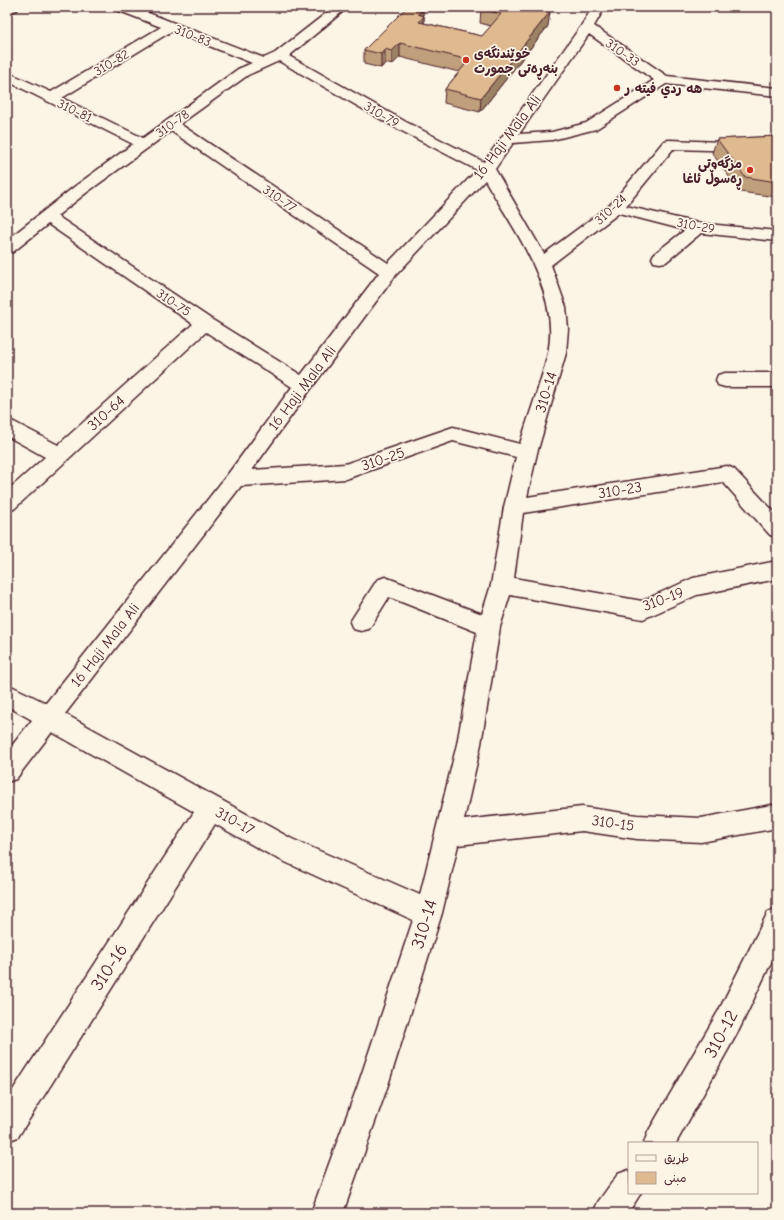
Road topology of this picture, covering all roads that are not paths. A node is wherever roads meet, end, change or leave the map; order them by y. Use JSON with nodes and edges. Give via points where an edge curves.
{"nodes":[{"id":1,"x":12,"y":7,"type":"edge"},
{"id":2,"x":122,"y":7,"type":"edge"},
{"id":3,"x":342,"y":7,"type":"edge"},
{"id":4,"x":599,"y":7,"type":"edge"},
{"id":5,"x":7,"y":9,"type":"edge"},
{"id":6,"x":171,"y":26,"type":"junction"},
{"id":7,"x":587,"y":27,"type":"junction"},
{"id":8,"x":280,"y":56,"type":"junction"},
{"id":9,"x":264,"y":63,"type":"junction"},
{"id":10,"x":7,"y":76,"type":"edge"},
{"id":11,"x":663,"y":80,"type":"junction"},
{"id":12,"x":777,"y":89,"type":"edge"},
{"id":13,"x":52,"y":98,"type":"junction"},
{"id":14,"x":170,"y":124,"type":"junction"},
{"id":15,"x":507,"y":139,"type":"junction"},
{"id":16,"x":144,"y":144,"type":"junction"},
{"id":17,"x":777,"y":148,"type":"edge"},
{"id":18,"x":487,"y":169,"type":"junction"},
{"id":19,"x":616,"y":208,"type":"junction"},
{"id":20,"x":47,"y":216,"type":"junction"},
{"id":21,"x":698,"y":228,"type":"junction"},
{"id":22,"x":777,"y":236,"type":"edge"},
{"id":23,"x":7,"y":248,"type":"edge"},
{"id":24,"x":660,"y":258,"type":"dead end"},
{"id":25,"x":542,"y":264,"type":"junction"},
{"id":26,"x":389,"y":272,"type":"junction"},
{"id":27,"x":205,"y":323,"type":"junction"},
{"id":28,"x":726,"y":380,"type":"dead end"},
{"id":29,"x":777,"y":380,"type":"edge"},
{"id":30,"x":303,"y":385,"type":"junction"},
{"id":31,"x":7,"y":427,"type":"edge"},
{"id":32,"x":527,"y":453,"type":"junction"},
{"id":33,"x":59,"y":455,"type":"junction"},
{"id":34,"x":235,"y":480,"type":"junction"},
{"id":35,"x":7,"y":503,"type":"edge"},
{"id":36,"x":514,"y":507,"type":"junction"},
{"id":37,"x":777,"y":529,"type":"edge"},
{"id":38,"x":777,"y":570,"type":"edge"},
{"id":39,"x":502,"y":585,"type":"junction"},
{"id":40,"x":361,"y":622,"type":"dead end"},
{"id":41,"x":489,"y":627,"type":"junction"},
{"id":42,"x":7,"y":694,"type":"edge"},
{"id":43,"x":48,"y":717,"type":"junction"},
{"id":44,"x":7,"y":771,"type":"edge"},
{"id":45,"x":211,"y":808,"type":"junction"},
{"id":46,"x":777,"y":816,"type":"edge"},
{"id":47,"x":448,"y":834,"type":"junction"},
{"id":48,"x":428,"y":913,"type":"junction"},
{"id":49,"x":777,"y":921,"type":"edge"},
{"id":50,"x":7,"y":1126,"type":"edge"},
{"id":51,"x":660,"y":1142,"type":"edge"},
{"id":52,"x":628,"y":1186,"type":"edge"},
{"id":53,"x":327,"y":1213,"type":"edge"},
{"id":54,"x":609,"y":1213,"type":"edge"}],
"edges":[{"from":1,"to":5,"type":"street"},
{"from":2,"to":6,"type":"street","name":"310-83"},
{"from":3,"to":8,"type":"street","name":"310-78"},
{"from":4,"to":7,"type":"street","name":"16 Haji Mala Ali"},
{"from":6,"to":9,"type":"street","name":"310-83"},
{"from":6,"to":13,"type":"street","name":"310-82"},
{"from":7,"to":11,"type":"street","name":"310-33"},
{"from":7,"to":15,"type":"street","name":"16 Haji Mala Ali"},
{"from":8,"to":9,"type":"street","name":"310-78"},
{"from":8,"to":18,"type":"street","name":"310-79","via":[[401,125]]},
{"from":9,"to":14,"type":"street","name":"310-78","via":[[243,72]]},
{"from":10,"to":13,"type":"street","name":"310-81"},
{"from":11,"to":12,"type":"street","name":"310-33"},
{"from":11,"to":15,"type":"street","via":[[591,126],[552,136]]},
{"from":13,"to":16,"type":"street","name":"310-81"},
{"from":14,"to":16,"type":"street","name":"310-78"},
{"from":14,"to":26,"type":"street","name":"310-77"},
{"from":15,"to":18,"type":"street","name":"16 Haji Mala Ali"},
{"from":16,"to":20,"type":"street","name":"310-78"},
{"from":17,"to":19,"type":"street","name":"310-24","via":[[669,144]]},
{"from":18,"to":25,"type":"street","name":"310-14"},
{"from":18,"to":26,"type":"street","name":"16 Haji Mala Ali"},
{"from":19,"to":21,"type":"street","name":"310-29"},
{"from":19,"to":25,"type":"street","name":"310-24"},
{"from":20,"to":23,"type":"street","name":"310-78"},
{"from":20,"to":27,"type":"street","name":"310-75"},
{"from":21,"to":22,"type":"street","name":"310-29"},
{"from":21,"to":24,"type":"street"},
{"from":25,"to":32,"type":"street","name":"310-14","via":[[557,307],[559,329],[557,353]]},
{"from":26,"to":30,"type":"street","name":"16 Haji Mala Ali"},
{"from":27,"to":30,"type":"street","name":"310-75"},
{"from":27,"to":33,"type":"street","name":"310-64"},
{"from":28,"to":29,"type":"street"},
{"from":30,"to":34,"type":"street","name":"16 Haji Mala Ali"},
{"from":31,"to":33,"type":"street"},
{"from":32,"to":34,"type":"street","name":"310-25","via":[[453,434],[346,472]]},
{"from":32,"to":36,"type":"street","name":"310-14"},
{"from":33,"to":35,"type":"street","name":"310-64"},
{"from":34,"to":43,"type":"street","name":"16 Haji Mala Ali"},
{"from":36,"to":37,"type":"street","name":"310-23","via":[[727,474]]},
{"from":36,"to":39,"type":"street","name":"310-14"},
{"from":38,"to":39,"type":"street","name":"310-19","via":[[694,587],[643,610]]},
{"from":39,"to":41,"type":"street","name":"310-14"},
{"from":40,"to":41,"type":"street","via":[[385,586]]},
{"from":41,"to":47,"type":"street","name":"310-14","via":[[470,744]]},
{"from":42,"to":43,"type":"street","name":"310-17"},
{"from":43,"to":44,"type":"street","name":"16 Haji Mala Ali"},
{"from":43,"to":45,"type":"street","name":"310-17"},
{"from":45,"to":48,"type":"street","name":"310-17","via":[[283,848]]},
{"from":45,"to":50,"type":"street","name":"310-16"},
{"from":46,"to":47,"type":"street","name":"310-15","via":[[701,830],[638,827],[582,819]]},
{"from":47,"to":48,"type":"street","name":"310-14"},
{"from":48,"to":53,"type":"street","name":"310-14","via":[[373,1085]]},
{"from":49,"to":51,"type":"street","name":"310-12","via":[[729,1020]]},
{"from":52,"to":54,"type":"street"}]}
